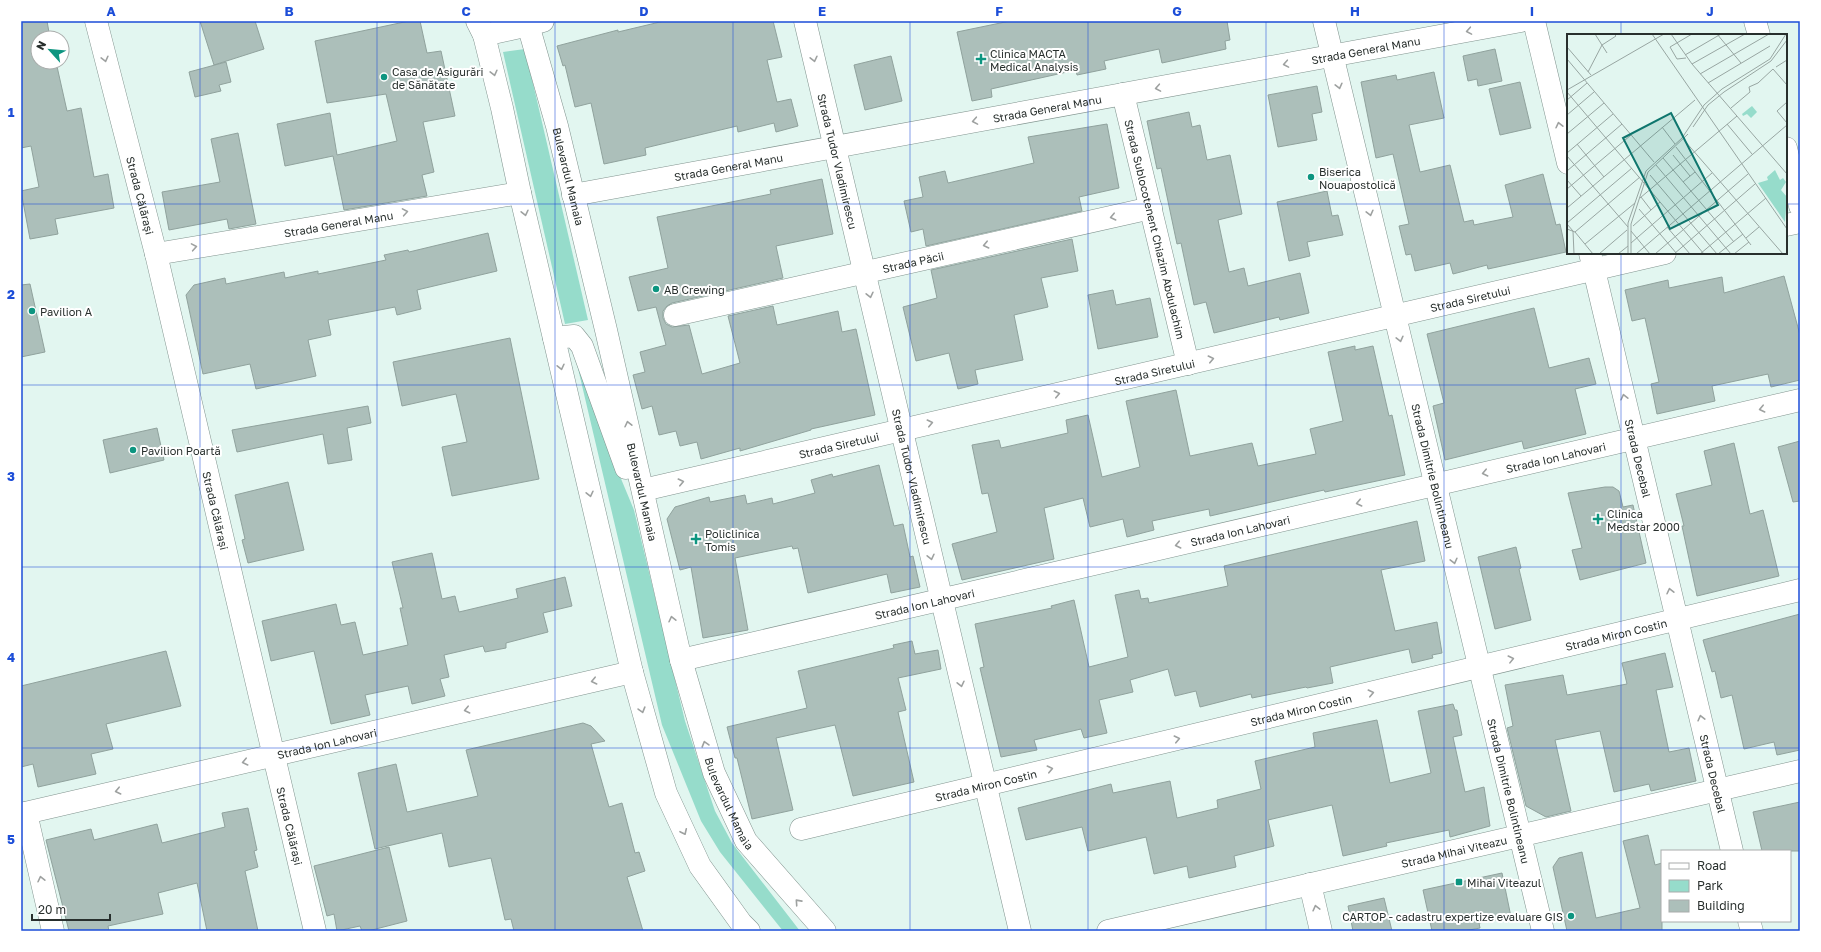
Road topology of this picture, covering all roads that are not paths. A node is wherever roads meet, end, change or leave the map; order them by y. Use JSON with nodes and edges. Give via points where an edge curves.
{"nodes":[{"id":1,"x":96,"y":21,"type":"edge"},
{"id":2,"x":805,"y":21,"type":"edge"},
{"id":3,"x":1324,"y":21,"type":"edge"},
{"id":4,"x":1521,"y":21,"type":"edge"},
{"id":5,"x":1534,"y":21,"type":"edge"},
{"id":6,"x":1755,"y":21,"type":"edge"},
{"id":7,"x":533,"y":22,"type":"edge"},
{"id":8,"x":481,"y":28,"type":"edge"},
{"id":9,"x":1759,"y":34,"type":"edge"},
{"id":10,"x":1332,"y":56,"type":"junction"},
{"id":11,"x":1123,"y":94,"type":"junction"},
{"id":12,"x":835,"y":147,"type":"junction"},
{"id":13,"x":1787,"y":152,"type":"edge"},
{"id":14,"x":1567,"y":159,"type":"edge"},
{"id":15,"x":520,"y":192,"type":"junction"},
{"id":16,"x":573,"y":195,"type":"junction"},
{"id":17,"x":1800,"y":206,"type":"edge"},
{"id":18,"x":1151,"y":208,"type":"junction"},
{"id":19,"x":1800,"y":222,"type":"edge"},
{"id":20,"x":1787,"y":225,"type":"edge"},
{"id":21,"x":156,"y":254,"type":"junction"},
{"id":22,"x":1656,"y":254,"type":"edge"},
{"id":23,"x":1592,"y":261,"type":"edge"},
{"id":24,"x":864,"y":272,"type":"junction"},
{"id":25,"x":675,"y":315,"type":"dead end"},
{"id":26,"x":1394,"y":316,"type":"junction"},
{"id":27,"x":554,"y":338,"type":"junction"},
{"id":28,"x":1188,"y":364,"type":"junction"},
{"id":29,"x":1800,"y":400,"type":"edge"},
{"id":30,"x":902,"y":430,"type":"junction"},
{"id":31,"x":1634,"y":439,"type":"junction"},
{"id":32,"x":1435,"y":485,"type":"junction"},
{"id":33,"x":645,"y":500,"type":"junction"},
{"id":34,"x":1800,"y":590,"type":"edge"},
{"id":35,"x":941,"y":600,"type":"junction"},
{"id":36,"x":1677,"y":620,"type":"junction"},
{"id":37,"x":681,"y":660,"type":"junction"},
{"id":38,"x":1479,"y":667,"type":"junction"},
{"id":39,"x":632,"y":672,"type":"junction"},
{"id":40,"x":274,"y":755,"type":"junction"},
{"id":41,"x":1800,"y":771,"type":"edge"},
{"id":42,"x":985,"y":785,"type":"junction"},
{"id":43,"x":1718,"y":790,"type":"junction"},
{"id":44,"x":23,"y":813,"type":"edge"},
{"id":45,"x":801,"y":829,"type":"dead end"},
{"id":46,"x":1520,"y":836,"type":"junction"},
{"id":47,"x":1732,"y":850,"type":"edge"},
{"id":48,"x":1310,"y":884,"type":"junction"},
{"id":49,"x":744,"y":928,"type":"edge"},
{"id":50,"x":54,"y":931,"type":"edge"},
{"id":51,"x":315,"y":931,"type":"edge"},
{"id":52,"x":825,"y":931,"type":"edge"},
{"id":53,"x":1020,"y":931,"type":"edge"},
{"id":54,"x":1108,"y":931,"type":"edge"},
{"id":55,"x":1321,"y":931,"type":"edge"},
{"id":56,"x":1542,"y":931,"type":"edge"}],
"edges":[{"from":1,"to":21,"type":"street","name":"Strada Călărași","one_way":true},
{"from":2,"to":12,"type":"street","name":"Strada Tudor Vladimirescu","one_way":true},
{"from":3,"to":10,"type":"street","name":"Strada Dimitrie Bolintineanu"},
{"from":4,"to":10,"type":"street","name":"Strada General Manu","one_way":true},
{"from":14,"to":5,"type":"street","one_way":true},
{"from":6,"to":9,"type":"street"},
{"from":7,"to":8,"type":"street"},
{"from":7,"to":16,"type":"street","name":"Bulevardul Mamaia"},
{"from":8,"to":15,"type":"street","one_way":true},
{"from":10,"to":11,"type":"street","name":"Strada General Manu","one_way":true},
{"from":10,"to":26,"type":"street","name":"Strada Dimitrie Bolintineanu","one_way":true},
{"from":11,"to":12,"type":"street","name":"Strada General Manu","one_way":true},
{"from":11,"to":18,"type":"street","name":"Strada Sublocotenent Chiazim Abdulachim"},
{"from":12,"to":16,"type":"street","name":"Strada General Manu"},
{"from":12,"to":24,"type":"street","name":"Strada Tudor Vladimirescu"},
{"from":13,"to":17,"type":"street"},
{"from":21,"to":15,"type":"street","name":"Strada General Manu","one_way":true},
{"from":15,"to":27,"type":"street","one_way":true},
{"from":33,"to":16,"type":"street","name":"Bulevardul Mamaia","one_way":true},
{"from":18,"to":24,"type":"street","name":"Strada Păcii","one_way":true},
{"from":18,"to":28,"type":"street","name":"Strada Sublocotenent Chiazim Abdulachim"},
{"from":19,"to":20,"type":"street"},
{"from":21,"to":40,"type":"street","name":"Strada Călărași"},
{"from":22,"to":23,"type":"street","name":"Strada Siretului"},
{"from":23,"to":26,"type":"street","name":"Strada Siretului"},
{"from":31,"to":23,"type":"street","name":"Strada Decebal","one_way":true},
{"from":24,"to":25,"type":"street","name":"Strada Păcii"},
{"from":24,"to":30,"type":"street","name":"Strada Tudor Vladimirescu","one_way":true},
{"from":28,"to":26,"type":"street","name":"Strada Siretului","one_way":true},
{"from":26,"to":32,"type":"street","name":"Strada Dimitrie Bolintineanu","one_way":true},
{"from":27,"to":33,"type":"street","via":[[574,336],[582,346],[624,464]]},
{"from":27,"to":39,"type":"street","one_way":true},
{"from":30,"to":28,"type":"street","name":"Strada Siretului","one_way":true},
{"from":29,"to":31,"type":"street","name":"Strada Ion Lahovari","one_way":true},
{"from":33,"to":30,"type":"street","name":"Strada Siretului","one_way":true},
{"from":30,"to":35,"type":"street","name":"Strada Tudor Vladimirescu","one_way":true},
{"from":31,"to":32,"type":"street","name":"Strada Ion Lahovari","one_way":true},
{"from":36,"to":31,"type":"street","name":"Strada Decebal","one_way":true},
{"from":32,"to":35,"type":"street","name":"Strada Ion Lahovari","one_way":true},
{"from":32,"to":38,"type":"street","name":"Strada Dimitrie Bolintineanu","one_way":true},
{"from":37,"to":33,"type":"street","name":"Bulevardul Mamaia","one_way":true},
{"from":34,"to":36,"type":"street","name":"Strada Miron Costin"},
{"from":35,"to":37,"type":"street","name":"Strada Ion Lahovari"},
{"from":35,"to":42,"type":"street","name":"Strada Tudor Vladimirescu","one_way":true},
{"from":38,"to":36,"type":"street","name":"Strada Miron Costin","one_way":true},
{"from":43,"to":36,"type":"street","name":"Strada Decebal","one_way":true},
{"from":52,"to":37,"type":"street","name":"Bulevardul Mamaia","one_way":true,"via":[[746,841],[714,773]]},
{"from":42,"to":38,"type":"street","name":"Strada Miron Costin","one_way":true},
{"from":38,"to":46,"type":"street","name":"Strada Dimitrie Bolintineanu"},
{"from":39,"to":40,"type":"street","name":"Strada Ion Lahovari","one_way":true},
{"from":39,"to":49,"type":"street","one_way":true,"via":[[666,792],[700,866]]},
{"from":40,"to":44,"type":"street","name":"Strada Ion Lahovari","one_way":true},
{"from":40,"to":51,"type":"street","name":"Strada Călărași"},
{"from":41,"to":43,"type":"street","name":"Strada Mihai Viteazu"},
{"from":42,"to":45,"type":"street","name":"Strada Miron Costin"},
{"from":42,"to":53,"type":"street","name":"Strada Tudor Vladimirescu"},
{"from":43,"to":46,"type":"street","name":"Strada Mihai Viteazu"},
{"from":43,"to":47,"type":"street","name":"Strada Decebal"},
{"from":50,"to":44,"type":"street","one_way":true},
{"from":46,"to":48,"type":"street","name":"Strada Mihai Viteazu"},
{"from":46,"to":56,"type":"street","name":"Strada Dimitrie Bolintineanu"},
{"from":48,"to":54,"type":"street","name":"Strada Mihai Viteazu"},
{"from":55,"to":48,"type":"street","one_way":true}]}
